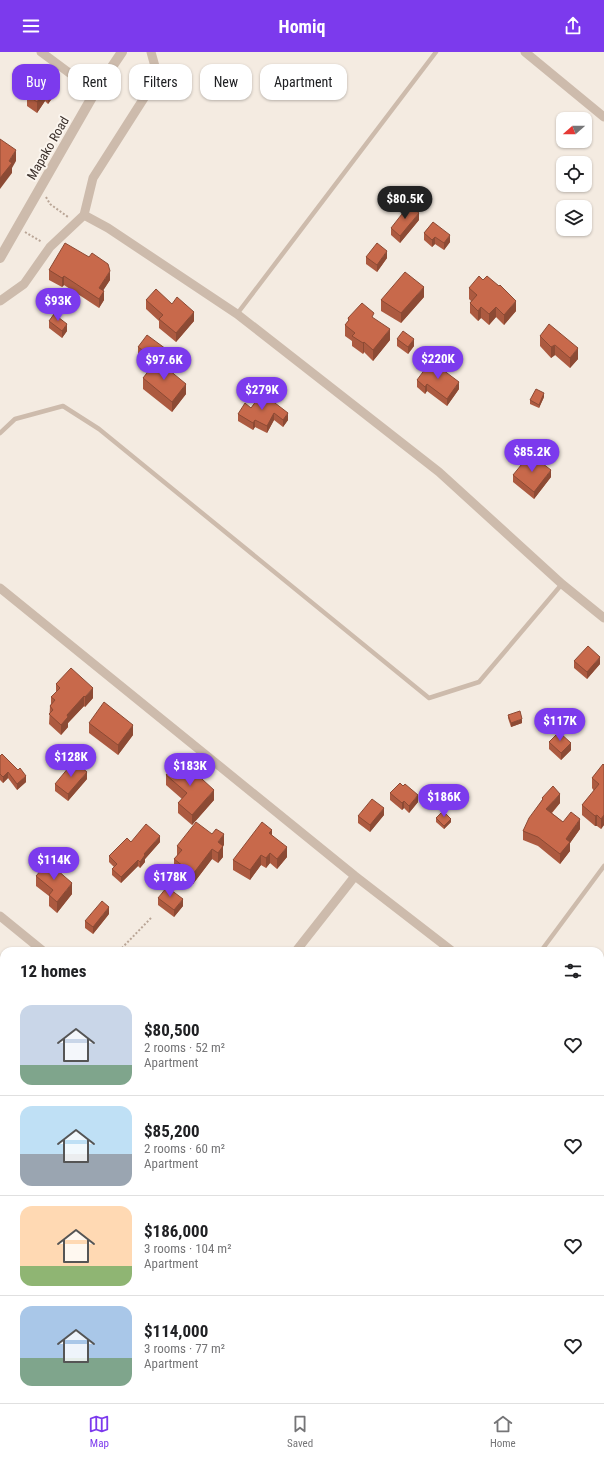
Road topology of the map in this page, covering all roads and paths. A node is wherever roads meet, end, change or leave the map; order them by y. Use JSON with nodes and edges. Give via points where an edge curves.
{"nodes":[{"id":1,"x":41,"y":52,"type":"edge"},
{"id":2,"x":122,"y":52,"type":"edge"},
{"id":3,"x":151,"y":52,"type":"edge"},
{"id":4,"x":436,"y":52,"type":"edge"},
{"id":5,"x":525,"y":52,"type":"edge"},
{"id":6,"x":114,"y":64,"type":"edge"},
{"id":7,"x":68,"y":72,"type":"edge"},
{"id":8,"x":90,"y":100,"type":"edge"},
{"id":9,"x":604,"y":117,"type":"edge"},
{"id":10,"x":40,"y":188,"type":"junction"},
{"id":11,"x":84,"y":215,"type":"junction"},
{"id":12,"x":76,"y":222,"type":"junction"},
{"id":13,"x":17,"y":228,"type":"junction"},
{"id":14,"x":50,"y":247,"type":"junction"},
{"id":15,"x":0,"y":258,"type":"edge"},
{"id":16,"x":0,"y":301,"type":"edge"},
{"id":17,"x":237,"y":314,"type":"junction"},
{"id":18,"x":0,"y":433,"type":"edge"},
{"id":19,"x":562,"y":584,"type":"junction"},
{"id":20,"x":0,"y":588,"type":"edge"},
{"id":21,"x":604,"y":618,"type":"edge"},
{"id":22,"x":604,"y":866,"type":"edge"},
{"id":23,"x":355,"y":876,"type":"junction"},
{"id":24,"x":0,"y":916,"type":"edge"},
{"id":25,"x":151,"y":918,"type":"dead end"},
{"id":26,"x":38,"y":947,"type":"edge"},
{"id":27,"x":122,"y":947,"type":"edge"},
{"id":28,"x":299,"y":947,"type":"edge"},
{"id":29,"x":447,"y":947,"type":"edge"},
{"id":30,"x":544,"y":947,"type":"edge"}],
"edges":[{"from":1,"to":7,"type":"street"},
{"from":2,"to":6,"type":"street","name":"Mapako Road"},
{"from":3,"to":11,"type":"street","via":[[156,70],[151,87],[93,178]]},
{"from":4,"to":17,"type":"lane"},
{"from":5,"to":9,"type":"street"},
{"from":8,"to":10,"type":"street","name":"Mapako Road"},
{"from":10,"to":12,"type":"path","via":[[50,204]]},
{"from":10,"to":13,"type":"street","name":"Mapako Road"},
{"from":11,"to":12,"type":"street"},
{"from":11,"to":17,"type":"street","via":[[108,228]]},
{"from":12,"to":14,"type":"street"},
{"from":13,"to":14,"type":"path"},
{"from":13,"to":15,"type":"street","name":"Mapako Road"},
{"from":14,"to":16,"type":"street","via":[[24,284]]},
{"from":17,"to":19,"type":"street","via":[[439,472]]},
{"from":18,"to":19,"type":"lane","via":[[15,419],[63,406],[99,428],[429,698],[479,682]]},
{"from":19,"to":21,"type":"street"},
{"from":20,"to":23,"type":"street"},
{"from":22,"to":30,"type":"lane"},
{"from":23,"to":28,"type":"street"},
{"from":23,"to":29,"type":"street"},
{"from":24,"to":26,"type":"street"},
{"from":25,"to":27,"type":"path"}]}
